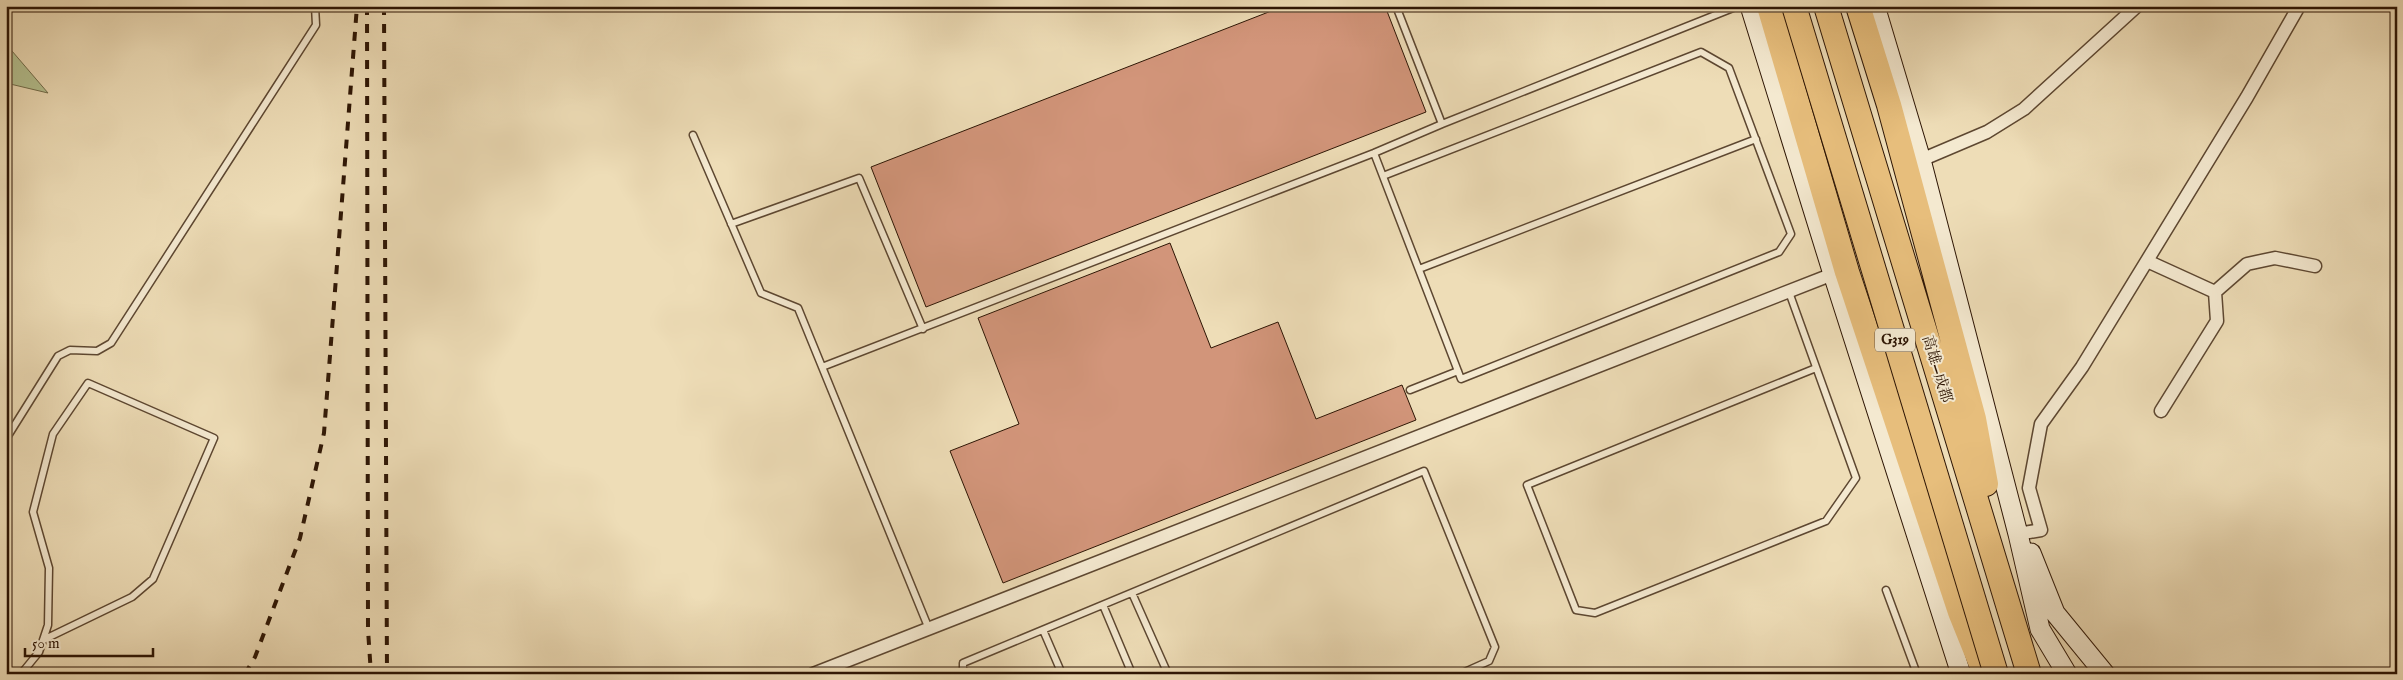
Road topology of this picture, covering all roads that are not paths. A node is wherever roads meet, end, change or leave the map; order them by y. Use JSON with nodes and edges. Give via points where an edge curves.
{"nodes":[{"id":1,"x":314,"y":6,"type":"edge"},
{"id":2,"x":1396,"y":6,"type":"edge"},
{"id":3,"x":1738,"y":6,"type":"edge"},
{"id":4,"x":1750,"y":6,"type":"edge"},
{"id":5,"x":1769,"y":6,"type":"edge"},
{"id":6,"x":1786,"y":6,"type":"edge"},
{"id":7,"x":1794,"y":6,"type":"edge"},
{"id":8,"x":1826,"y":6,"type":"edge"},
{"id":9,"x":1858,"y":6,"type":"edge"},
{"id":10,"x":1874,"y":6,"type":"edge"},
{"id":11,"x":2137,"y":6,"type":"edge"},
{"id":12,"x":2299,"y":6,"type":"edge"},
{"id":13,"x":1442,"y":124,"type":"junction"},
{"id":14,"x":693,"y":135,"type":"dead end"},
{"id":15,"x":1756,"y":139,"type":"junction"},
{"id":16,"x":1374,"y":153,"type":"junction"},
{"id":17,"x":1921,"y":160,"type":"junction"},
{"id":18,"x":1383,"y":176,"type":"junction"},
{"id":19,"x":731,"y":224,"type":"junction"},
{"id":20,"x":2147,"y":261,"type":"junction"},
{"id":21,"x":2315,"y":266,"type":"dead end"},
{"id":22,"x":1419,"y":270,"type":"junction"},
{"id":23,"x":1833,"y":274,"type":"junction"},
{"id":24,"x":1789,"y":292,"type":"junction"},
{"id":25,"x":2215,"y":292,"type":"junction"},
{"id":26,"x":923,"y":329,"type":"junction"},
{"id":27,"x":822,"y":367,"type":"junction"},
{"id":28,"x":1816,"y":368,"type":"junction"},
{"id":29,"x":1458,"y":371,"type":"junction"},
{"id":30,"x":1410,"y":390,"type":"dead end"},
{"id":31,"x":2161,"y":410,"type":"dead end"},
{"id":32,"x":6,"y":439,"type":"edge"},
{"id":33,"x":2018,"y":534,"type":"junction"},
{"id":34,"x":1886,"y":590,"type":"dead end"},
{"id":35,"x":1132,"y":592,"type":"junction"},
{"id":36,"x":2006,"y":592,"type":"junction"},
{"id":37,"x":1103,"y":605,"type":"junction"},
{"id":38,"x":929,"y":629,"type":"junction"},
{"id":39,"x":1043,"y":630,"type":"junction"},
{"id":40,"x":43,"y":640,"type":"junction"},
{"id":41,"x":21,"y":674,"type":"edge"},
{"id":42,"x":813,"y":674,"type":"edge"},
{"id":43,"x":963,"y":674,"type":"edge"},
{"id":44,"x":1062,"y":674,"type":"edge"},
{"id":45,"x":1132,"y":674,"type":"edge"},
{"id":46,"x":1168,"y":674,"type":"edge"},
{"id":47,"x":1460,"y":674,"type":"edge"},
{"id":48,"x":1917,"y":674,"type":"edge"},
{"id":49,"x":1961,"y":674,"type":"edge"},
{"id":50,"x":1985,"y":674,"type":"edge"},
{"id":51,"x":1996,"y":674,"type":"edge"},
{"id":52,"x":2002,"y":674,"type":"edge"},
{"id":53,"x":2029,"y":674,"type":"edge"},
{"id":54,"x":2067,"y":674,"type":"edge"},
{"id":55,"x":2105,"y":674,"type":"edge"}],
"edges":[{"from":1,"to":32,"type":"lane","via":[[316,25],[111,343],[97,351],[70,350],[58,356]]},
{"from":2,"to":13,"type":"lane"},
{"from":3,"to":13,"type":"lane"},
{"from":4,"to":23,"type":"main road"},
{"from":5,"to":50,"type":"highway","via":[[1847,272],[1960,612]]},
{"from":6,"to":52,"type":"main road","via":[[1968,600]]},
{"from":7,"to":51,"type":"highway","number":"G319","bridge":true},
{"from":8,"to":36,"type":"highway","name":"高雄—成都","number":"G319"},
{"from":9,"to":36,"type":"highway","via":[[1889,105],[1974,419]]},
{"from":10,"to":17,"type":"main road"},
{"from":11,"to":17,"type":"street","via":[[2024,109],[1987,132]]},
{"from":12,"to":20,"type":"street"},
{"from":13,"to":16,"type":"lane"},
{"from":14,"to":19,"type":"lane"},
{"from":15,"to":18,"type":"lane","via":[[1730,68],[1701,52]]},
{"from":15,"to":22,"type":"lane"},
{"from":15,"to":29,"type":"lane","via":[[1791,234],[1780,252],[1461,379]]},
{"from":16,"to":18,"type":"lane"},
{"from":16,"to":26,"type":"lane"},
{"from":17,"to":33,"type":"main road"},
{"from":18,"to":22,"type":"lane"},
{"from":19,"to":26,"type":"lane","via":[[859,178]]},
{"from":19,"to":27,"type":"lane","via":[[761,293],[798,308]]},
{"from":20,"to":25,"type":"street"},
{"from":20,"to":33,"type":"street","via":[[2082,367],[2041,424],[2029,488],[2041,530]]},
{"from":21,"to":25,"type":"street","via":[[2275,258],[2247,264]]},
{"from":22,"to":29,"type":"lane"},
{"from":23,"to":24,"type":"street"},
{"from":23,"to":49,"type":"main road"},
{"from":24,"to":28,"type":"lane"},
{"from":24,"to":38,"type":"street"},
{"from":25,"to":31,"type":"street","via":[[2216,321]]},
{"from":26,"to":27,"type":"lane"},
{"from":27,"to":38,"type":"lane"},
{"from":28,"to":28,"type":"lane","via":[[1856,478],[1826,521],[1595,613],[1576,610],[1527,485]]},
{"from":29,"to":30,"type":"lane"},
{"from":33,"to":54,"type":"main road","via":[[2040,629]]},
{"from":33,"to":55,"type":"main road","via":[[2034,558],[2055,613]]},
{"from":34,"to":48,"type":"lane"},
{"from":35,"to":37,"type":"lane"},
{"from":35,"to":46,"type":"lane"},
{"from":35,"to":47,"type":"lane","via":[[1424,471],[1495,647],[1489,662]]},
{"from":36,"to":53,"type":"highway","name":"高雄—成都","number":"G319"},
{"from":37,"to":39,"type":"lane"},
{"from":37,"to":45,"type":"lane"},
{"from":38,"to":42,"type":"street"},
{"from":39,"to":43,"type":"lane","via":[[963,663]]},
{"from":39,"to":44,"type":"lane"},
{"from":40,"to":40,"type":"lane","via":[[132,597],[153,580],[214,438],[88,383],[53,434],[33,512],[49,568],[48,625]]},
{"from":40,"to":41,"type":"lane","via":[[39,652]]}]}
